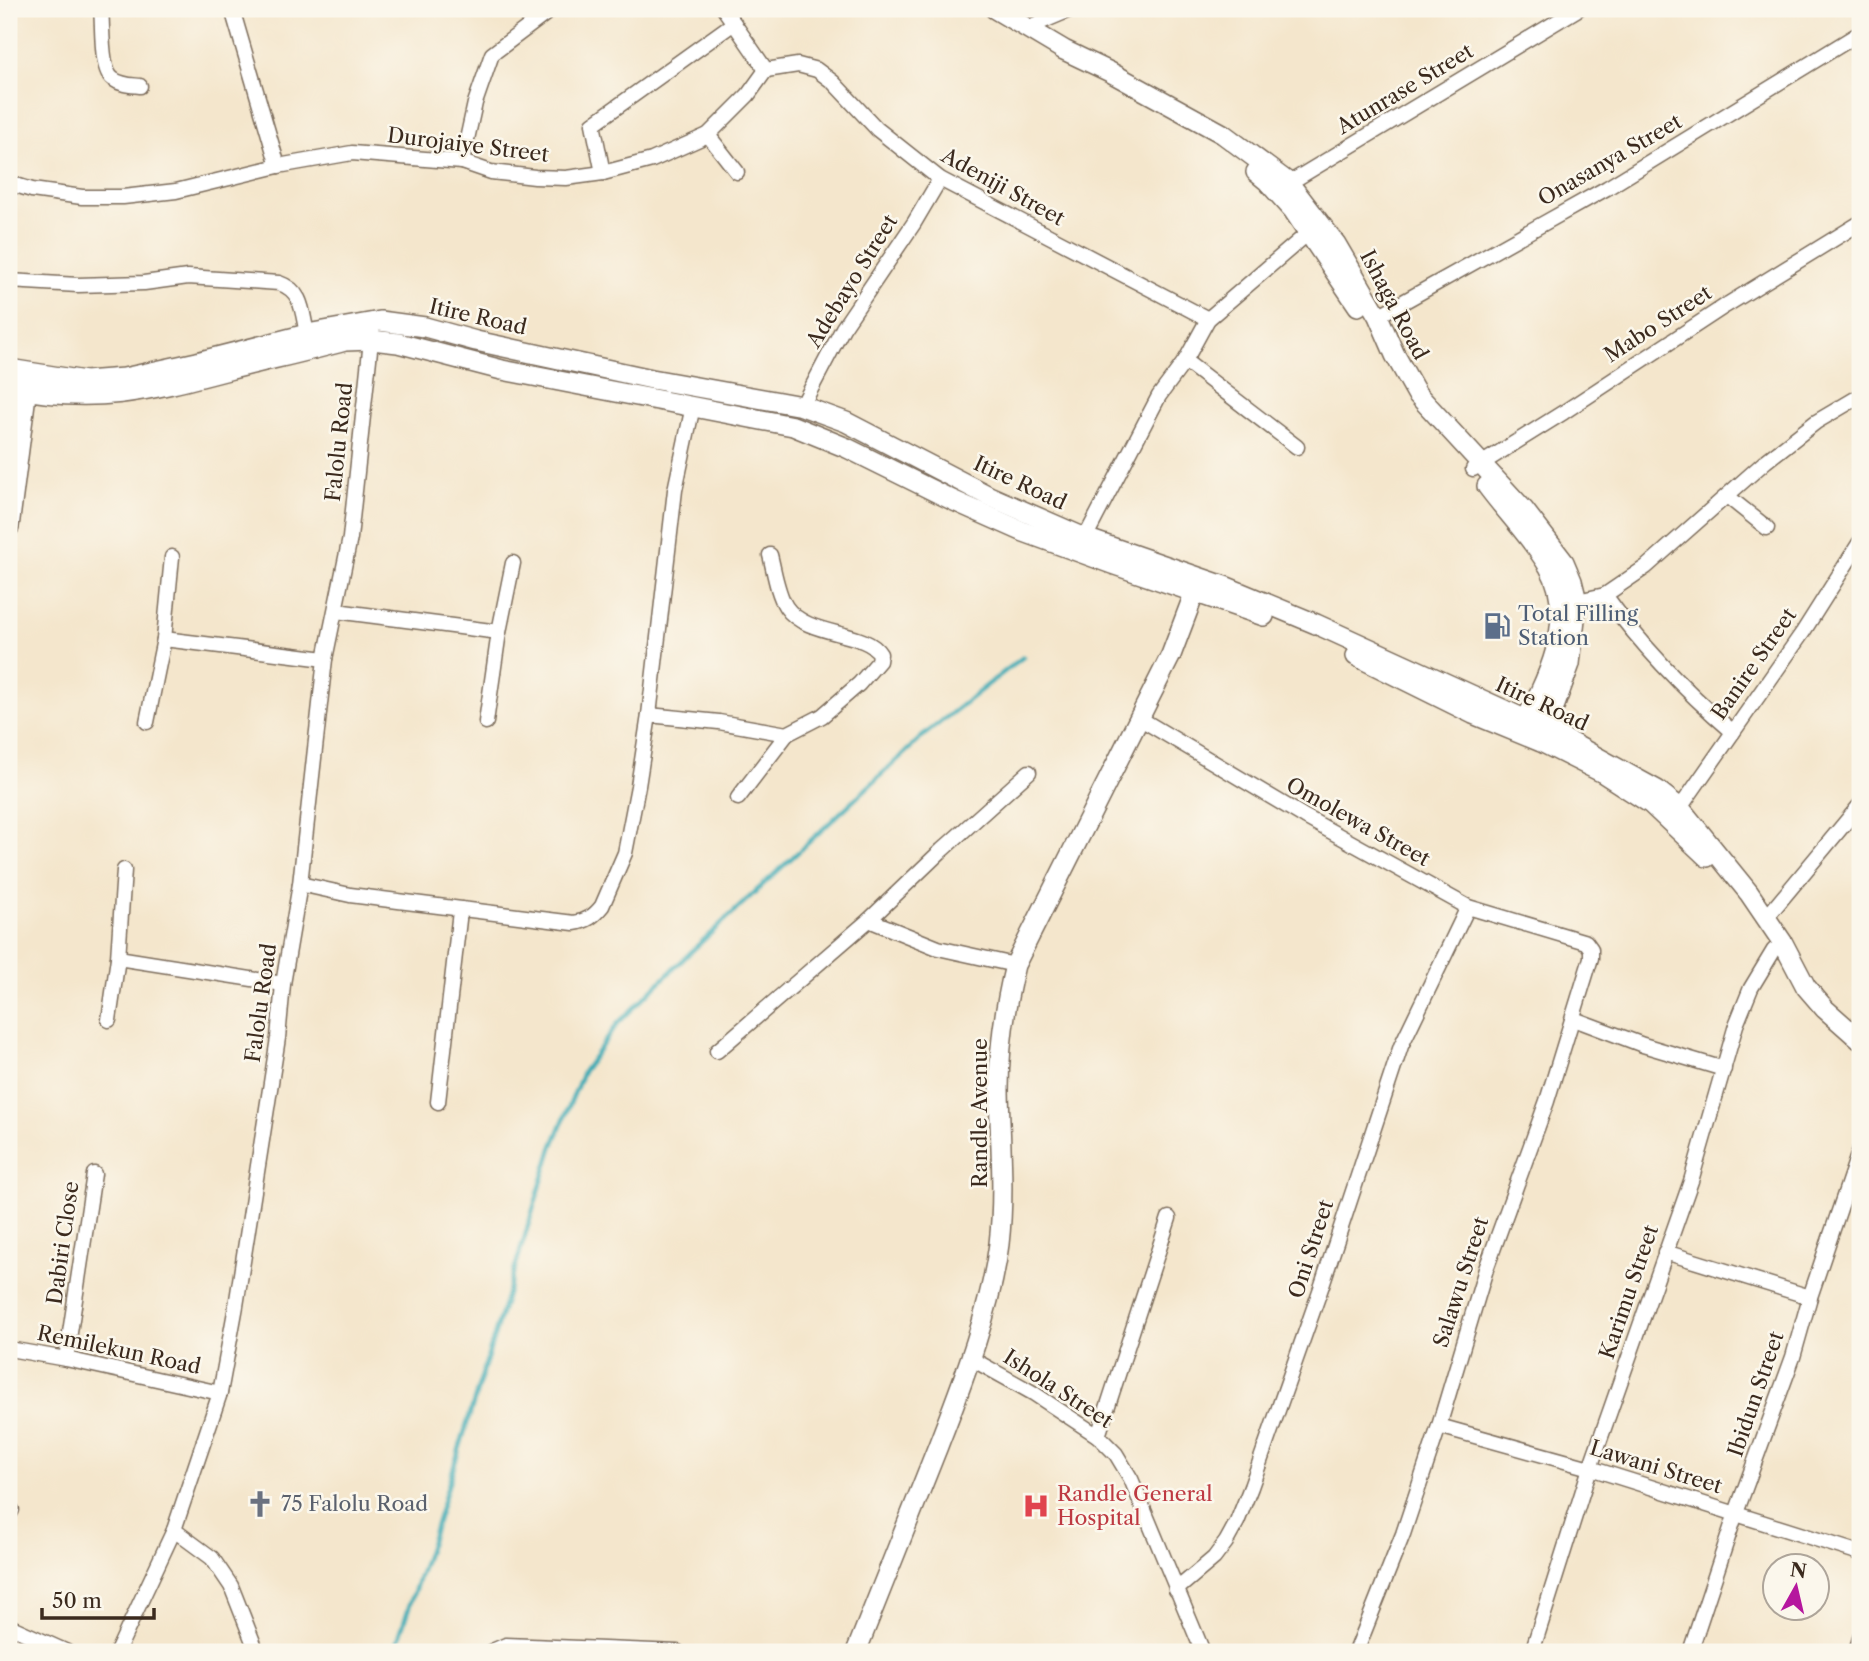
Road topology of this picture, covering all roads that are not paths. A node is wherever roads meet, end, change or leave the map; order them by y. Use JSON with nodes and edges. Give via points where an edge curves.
{"nodes":[{"id":1,"x":101,"y":9,"type":"edge"},
{"id":2,"x":232,"y":9,"type":"edge"},
{"id":3,"x":552,"y":9,"type":"edge"},
{"id":4,"x":724,"y":9,"type":"edge"},
{"id":5,"x":982,"y":9,"type":"edge"},
{"id":6,"x":995,"y":9,"type":"edge"},
{"id":7,"x":1072,"y":9,"type":"edge"},
{"id":8,"x":1578,"y":9,"type":"edge"},
{"id":9,"x":734,"y":23,"type":"junction"},
{"id":10,"x":1027,"y":27,"type":"junction"},
{"id":11,"x":1860,"y":33,"type":"edge"},
{"id":12,"x":766,"y":70,"type":"junction"},
{"id":13,"x":140,"y":86,"type":"dead end"},
{"id":14,"x":708,"y":135,"type":"junction"},
{"id":15,"x":462,"y":162,"type":"junction"},
{"id":16,"x":278,"y":166,"type":"junction"},
{"id":17,"x":737,"y":172,"type":"dead end"},
{"id":18,"x":603,"y":173,"type":"junction"},
{"id":19,"x":940,"y":179,"type":"junction"},
{"id":20,"x":9,"y":183,"type":"edge"},
{"id":21,"x":1289,"y":183,"type":"junction"},
{"id":22,"x":1860,"y":223,"type":"edge"},
{"id":23,"x":1315,"y":231,"type":"junction"},
{"id":24,"x":9,"y":281,"type":"edge"},
{"id":25,"x":1378,"y":316,"type":"junction"},
{"id":26,"x":1208,"y":319,"type":"junction"},
{"id":27,"x":372,"y":331,"type":"junction"},
{"id":28,"x":307,"y":334,"type":"junction"},
{"id":29,"x":1185,"y":361,"type":"junction"},
{"id":30,"x":15,"y":381,"type":"edge"},
{"id":31,"x":1860,"y":396,"type":"edge"},
{"id":32,"x":693,"y":406,"type":"junction"},
{"id":33,"x":802,"y":406,"type":"junction"},
{"id":34,"x":1297,"y":447,"type":"dead end"},
{"id":35,"x":1477,"y":467,"type":"junction"},
{"id":36,"x":1727,"y":496,"type":"junction"},
{"id":37,"x":9,"y":527,"type":"edge"},
{"id":38,"x":1767,"y":528,"type":"dead end"},
{"id":39,"x":1085,"y":538,"type":"junction"},
{"id":40,"x":1860,"y":542,"type":"edge"},
{"id":41,"x":770,"y":555,"type":"dead end"},
{"id":42,"x":172,"y":557,"type":"dead end"},
{"id":43,"x":513,"y":563,"type":"dead end"},
{"id":44,"x":1198,"y":585,"type":"junction"},
{"id":45,"x":1605,"y":595,"type":"junction"},
{"id":46,"x":1577,"y":601,"type":"junction"},
{"id":47,"x":336,"y":611,"type":"junction"},
{"id":48,"x":499,"y":632,"type":"junction"},
{"id":49,"x":164,"y":639,"type":"junction"},
{"id":50,"x":325,"y":659,"type":"junction"},
{"id":51,"x":649,"y":715,"type":"junction"},
{"id":52,"x":1139,"y":718,"type":"junction"},
{"id":53,"x":147,"y":722,"type":"dead end"},
{"id":54,"x":486,"y":722,"type":"dead end"},
{"id":55,"x":1523,"y":726,"type":"junction"},
{"id":56,"x":1733,"y":732,"type":"junction"},
{"id":57,"x":786,"y":734,"type":"junction"},
{"id":58,"x":1544,"y":735,"type":"junction"},
{"id":59,"x":1029,"y":772,"type":"dead end"},
{"id":60,"x":738,"y":797,"type":"dead end"},
{"id":61,"x":1860,"y":805,"type":"edge"},
{"id":62,"x":1680,"y":808,"type":"junction"},
{"id":63,"x":124,"y":870,"type":"dead end"},
{"id":64,"x":300,"y":884,"type":"junction"},
{"id":65,"x":1468,"y":907,"type":"junction"},
{"id":66,"x":460,"y":911,"type":"junction"},
{"id":67,"x":1766,"y":918,"type":"junction"},
{"id":68,"x":869,"y":920,"type":"junction"},
{"id":69,"x":1569,"y":936,"type":"joint"},
{"id":70,"x":1774,"y":950,"type":"junction"},
{"id":71,"x":118,"y":958,"type":"junction"},
{"id":72,"x":1015,"y":965,"type":"junction"},
{"id":73,"x":283,"y":984,"type":"junction"},
{"id":74,"x":1574,"y":1019,"type":"junction"},
{"id":75,"x":109,"y":1020,"type":"dead end"},
{"id":76,"x":1860,"y":1040,"type":"edge"},
{"id":77,"x":717,"y":1051,"type":"dead end"},
{"id":78,"x":1860,"y":1055,"type":"edge"},
{"id":79,"x":1724,"y":1069,"type":"junction"},
{"id":80,"x":439,"y":1102,"type":"dead end"},
{"id":81,"x":1860,"y":1149,"type":"edge"},
{"id":82,"x":94,"y":1174,"type":"dead end"},
{"id":83,"x":1170,"y":1218,"type":"dead end"},
{"id":84,"x":1665,"y":1252,"type":"junction"},
{"id":85,"x":1810,"y":1297,"type":"junction"},
{"id":86,"x":9,"y":1349,"type":"edge"},
{"id":87,"x":970,"y":1358,"type":"junction"},
{"id":88,"x":66,"y":1359,"type":"junction"},
{"id":89,"x":220,"y":1393,"type":"junction"},
{"id":90,"x":1439,"y":1426,"type":"junction"},
{"id":91,"x":1098,"y":1436,"type":"junction"},
{"id":92,"x":1590,"y":1468,"type":"junction"},
{"id":93,"x":1736,"y":1513,"type":"junction"},
{"id":94,"x":174,"y":1530,"type":"junction"},
{"id":95,"x":1860,"y":1553,"type":"edge"},
{"id":96,"x":1176,"y":1590,"type":"junction"},
{"id":97,"x":9,"y":1626,"type":"edge"},
{"id":98,"x":1860,"y":1638,"type":"edge"},
{"id":99,"x":67,"y":1652,"type":"edge"},
{"id":100,"x":117,"y":1652,"type":"edge"},
{"id":101,"x":257,"y":1652,"type":"edge"},
{"id":102,"x":490,"y":1652,"type":"edge"},
{"id":103,"x":678,"y":1652,"type":"edge"},
{"id":104,"x":856,"y":1652,"type":"edge"},
{"id":105,"x":1203,"y":1652,"type":"edge"},
{"id":106,"x":1356,"y":1652,"type":"edge"},
{"id":107,"x":1532,"y":1652,"type":"edge"},
{"id":108,"x":1690,"y":1652,"type":"edge"},
{"id":109,"x":1856,"y":1652,"type":"edge"}],
"edges":[{"from":1,"to":13,"type":"street","via":[[104,64],[110,78]]},
{"from":2,"to":16,"type":"street"},
{"from":3,"to":15,"type":"street","via":[[492,54]]},
{"from":4,"to":9,"type":"street"},
{"from":5,"to":23,"type":"main road","name":"Ishaga Road","via":[[1017,37],[1195,131],[1236,158],[1267,181]]},
{"from":6,"to":10,"type":"main road","name":"Ishaga Road"},
{"from":7,"to":10,"type":"street"},
{"from":8,"to":21,"type":"street","name":"Atunrase Street"},
{"from":9,"to":12,"type":"street"},
{"from":9,"to":18,"type":"street","via":[[593,124]]},
{"from":10,"to":21,"type":"main road","name":"Ishaga Road","via":[[1201,120]]},
{"from":11,"to":25,"type":"street","name":"Onasanya Street","via":[[1607,188]]},
{"from":12,"to":14,"type":"street","name":"Durojaiye Street"},
{"from":12,"to":19,"type":"street","name":"Adeniji Street","via":[[798,65],[817,70],[877,129]]},
{"from":14,"to":17,"type":"street"},
{"from":14,"to":18,"type":"street","name":"Durojaiye Street","via":[[652,160]]},
{"from":15,"to":16,"type":"street","name":"Durojaiye Street","via":[[352,153]]},
{"from":15,"to":18,"type":"street","name":"Durojaiye Street","via":[[491,172],[535,177]]},
{"from":16,"to":20,"type":"street","name":"Durojaiye Street","via":[[176,191],[124,197],[82,197]]},
{"from":19,"to":26,"type":"street","name":"Adeniji Street"},
{"from":19,"to":33,"type":"street","name":"Adebayo Street","via":[[843,328]]},
{"from":21,"to":23,"type":"main road","name":"Ishaga Road"},
{"from":22,"to":35,"type":"street","name":"Mabo Street"},
{"from":23,"to":25,"type":"main road","name":"Ishaga Road","via":[[1335,244]]},
{"from":23,"to":26,"type":"street"},
{"from":23,"to":35,"type":"main road","name":"Ishaga Road","via":[[1412,402]]},
{"from":24,"to":28,"type":"street","via":[[99,285],[188,277],[279,283],[299,298]]},
{"from":25,"to":35,"type":"main road","name":"Ishaga Road","via":[[1417,394]]},
{"from":26,"to":29,"type":"street"},
{"from":27,"to":28,"type":"main road","name":"Itire Road"},
{"from":27,"to":30,"type":"main road","name":"Itire Road","via":[[141,392],[94,396]]},
{"from":27,"to":32,"type":"main road","name":"Itire Road","via":[[398,343],[502,370]]},
{"from":27,"to":33,"type":"main road","name":"Itire Road","via":[[425,327],[652,379]]},
{"from":27,"to":47,"type":"street","name":"Falolu Road","via":[[350,538]]},
{"from":28,"to":30,"type":"main road","name":"Itire Road","via":[[124,378]]},
{"from":29,"to":34,"type":"street"},
{"from":29,"to":39,"type":"street","via":[[1160,396]]},
{"from":30,"to":37,"type":"main road"},
{"from":31,"to":36,"type":"street","via":[[1816,422]]},
{"from":32,"to":44,"type":"main road","name":"Itire Road","via":[[793,426],[1024,532],[1098,560]]},
{"from":32,"to":51,"type":"street","via":[[675,490]]},
{"from":33,"to":39,"type":"main road","name":"Itire Road","via":[[846,422],[989,496]]},
{"from":35,"to":46,"type":"main road","name":"Ishaga Road","via":[[1524,510],[1564,562]]},
{"from":35,"to":55,"type":"main road","name":"Ishaga Road","via":[[1550,569],[1561,602],[1560,634],[1553,658]]},
{"from":36,"to":38,"type":"street"},
{"from":36,"to":45,"type":"street","via":[[1646,567]]},
{"from":39,"to":44,"type":"main road","name":"Itire Road"},
{"from":40,"to":56,"type":"street","name":"Banire Street"},
{"from":41,"to":57,"type":"street","via":[[786,607],[797,617],[880,654],[879,662],[859,684],[822,716]]},
{"from":42,"to":49,"type":"street"},
{"from":43,"to":48,"type":"street"},
{"from":44,"to":52,"type":"main road","name":"Randle Avenue","via":[[1171,655]]},
{"from":44,"to":55,"type":"main road","name":"Itire Road","via":[[1473,714]]},
{"from":45,"to":46,"type":"street"},
{"from":45,"to":56,"type":"street","via":[[1671,676]]},
{"from":46,"to":58,"type":"main road","name":"Ishaga Road","via":[[1570,664]]},
{"from":47,"to":48,"type":"street"},
{"from":47,"to":50,"type":"street","name":"Falolu Road"},
{"from":48,"to":54,"type":"street"},
{"from":49,"to":50,"type":"street"},
{"from":49,"to":53,"type":"street"},
{"from":50,"to":64,"type":"street","name":"Falolu Road"},
{"from":51,"to":57,"type":"street"},
{"from":51,"to":66,"type":"street","via":[[625,853],[597,912],[574,923]]},
{"from":52,"to":65,"type":"street","name":"Omolewa Street"},
{"from":52,"to":72,"type":"main road","name":"Randle Avenue"},
{"from":55,"to":58,"type":"main road","name":"Itire Road"},
{"from":56,"to":62,"type":"street","name":"Banire Street"},
{"from":57,"to":60,"type":"street"},
{"from":58,"to":62,"type":"main road","name":"Itire Road","via":[[1657,790]]},
{"from":58,"to":70,"type":"main road","name":"Itire Road","via":[[1651,804],[1706,856]]},
{"from":59,"to":68,"type":"street"},
{"from":61,"to":67,"type":"street"},
{"from":62,"to":67,"type":"main road","name":"Itire Road"},
{"from":63,"to":71,"type":"street"},
{"from":64,"to":66,"type":"street"},
{"from":64,"to":73,"type":"street","name":"Falolu Road"},
{"from":65,"to":69,"type":"street","name":"Omolewa Street"},
{"from":65,"to":96,"type":"street","name":"Oni Street","via":[[1401,1046],[1237,1522],[1214,1558]]},
{"from":66,"to":80,"type":"street"},
{"from":67,"to":76,"type":"main road","name":"Itire Road","via":[[1806,987]]},
{"from":68,"to":72,"type":"street","via":[[938,948]]},
{"from":68,"to":77,"type":"street"},
{"from":69,"to":74,"type":"street","name":"Salawu Street","via":[[1586,942],[1592,953]]},
{"from":70,"to":78,"type":"main road","name":"Itire Road","via":[[1798,996],[1815,1017]]},
{"from":70,"to":79,"type":"street","name":"Karimu Street","via":[[1751,988]]},
{"from":71,"to":73,"type":"street"},
{"from":71,"to":75,"type":"street"},
{"from":72,"to":87,"type":"main road","name":"Randle Avenue","via":[[1006,1000],[999,1088],[999,1244]]},
{"from":73,"to":89,"type":"street","name":"Falolu Road","via":[[256,1185]]},
{"from":74,"to":79,"type":"street"},
{"from":74,"to":90,"type":"street","name":"Salawu Street","via":[[1486,1269]]},
{"from":79,"to":84,"type":"street","name":"Karimu Street"},
{"from":81,"to":85,"type":"street","name":"Ibidun Street"},
{"from":82,"to":88,"type":"street","name":"Dabiri Close"},
{"from":83,"to":91,"type":"street"},
{"from":84,"to":85,"type":"street"},
{"from":84,"to":92,"type":"street","name":"Karimu Street"},
{"from":85,"to":93,"type":"street","name":"Ibidun Street"},
{"from":86,"to":88,"type":"street","name":"Remilekun Road"},
{"from":87,"to":91,"type":"street","name":"Ishola Street"},
{"from":87,"to":104,"type":"main road","name":"Randle Avenue"},
{"from":88,"to":89,"type":"street","name":"Remilekun Road"},
{"from":89,"to":94,"type":"street","name":"Falolu Road"},
{"from":90,"to":92,"type":"street","name":"Lawani Street"},
{"from":90,"to":106,"type":"street","name":"Salawu Street"},
{"from":91,"to":96,"type":"street","name":"Ishola Street","via":[[1131,1479]]},
{"from":92,"to":93,"type":"street","name":"Lawani Street"},
{"from":92,"to":107,"type":"street","name":"Karimu Street"},
{"from":93,"to":95,"type":"street","name":"Lawani Street"},
{"from":93,"to":108,"type":"street","name":"Ibidun Street"},
{"from":94,"to":100,"type":"street","name":"Falolu Road"},
{"from":94,"to":101,"type":"street","via":[[212,1558],[231,1586]]},
{"from":96,"to":105,"type":"street","name":"Ishola Street"},
{"from":97,"to":99,"type":"street"},
{"from":98,"to":109,"type":"street"},
{"from":102,"to":103,"type":"street","via":[[506,1645]]}]}
